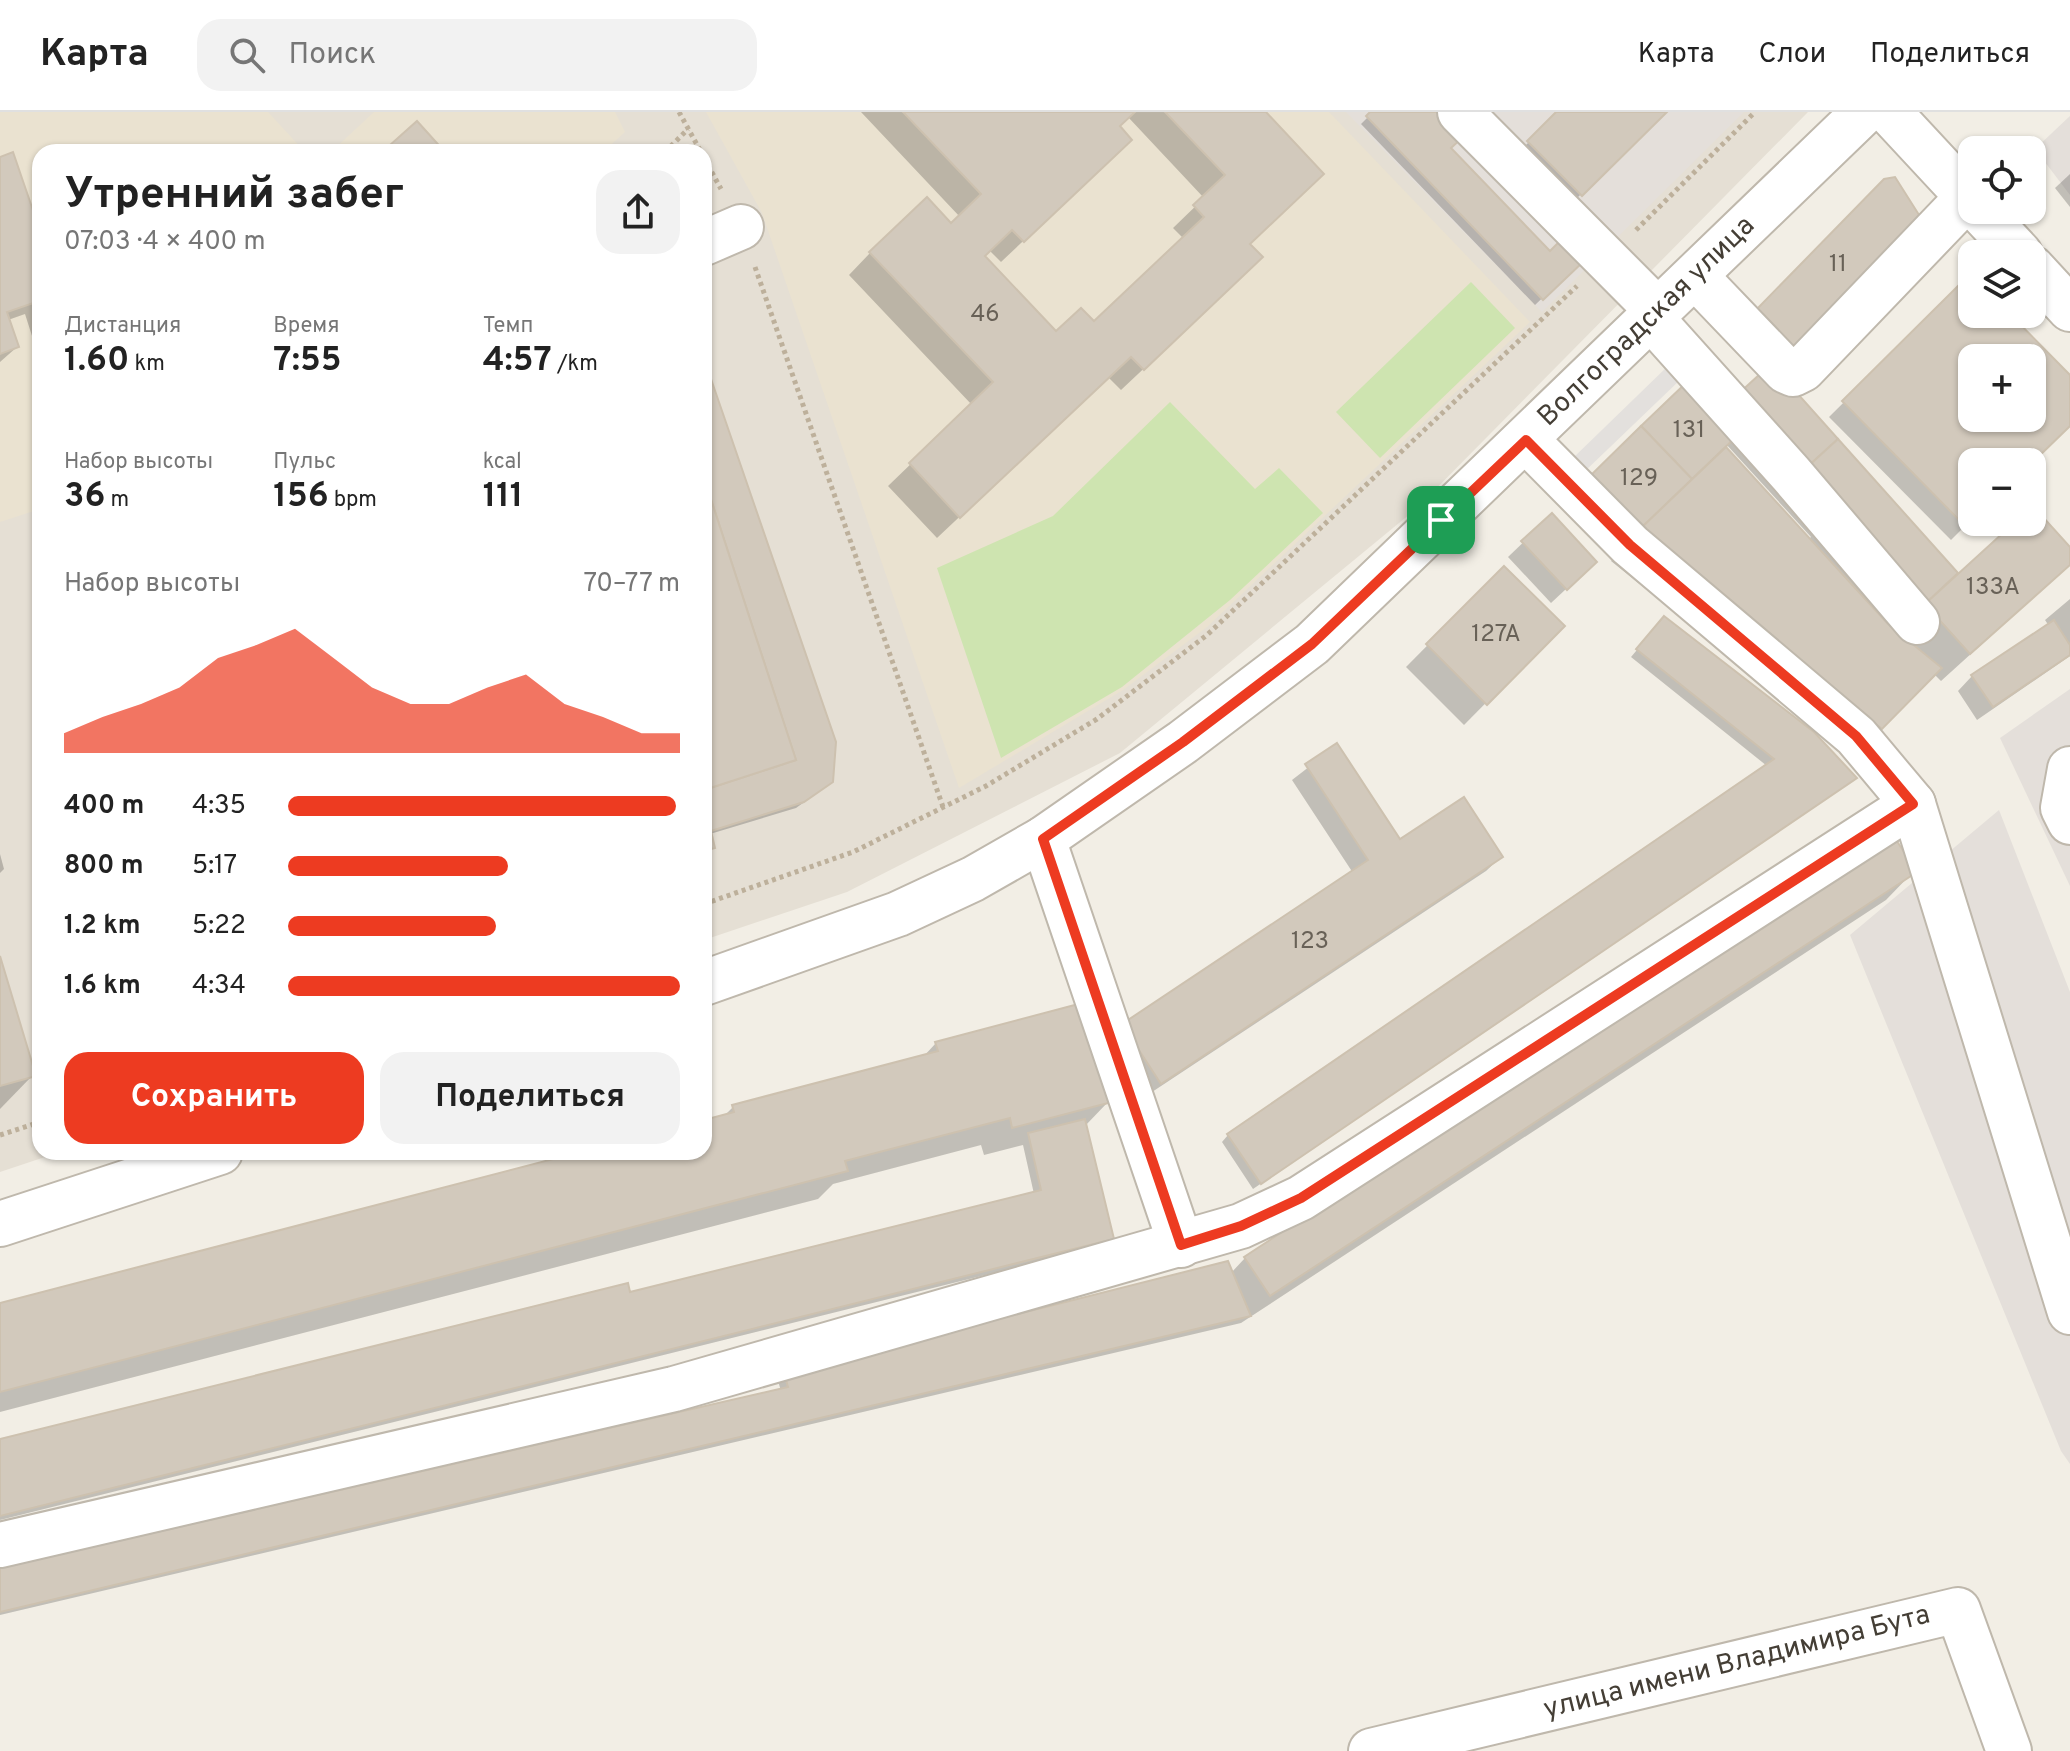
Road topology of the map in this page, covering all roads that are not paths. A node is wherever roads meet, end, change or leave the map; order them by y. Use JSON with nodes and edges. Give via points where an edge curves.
{"nodes":[{"id":1,"x":1460,"y":112,"type":"edge"},
{"id":2,"x":1864,"y":112,"type":"edge"},
{"id":3,"x":1889,"y":112,"type":"edge"},
{"id":4,"x":1958,"y":187,"type":"edge"},
{"id":5,"x":1958,"y":218,"type":"edge"},
{"id":6,"x":1992,"y":224,"type":"edge"},
{"id":7,"x":2007,"y":240,"type":"edge"},
{"id":8,"x":1695,"y":276,"type":"junction"},
{"id":9,"x":2046,"y":283,"type":"edge"},
{"id":10,"x":2070,"y":309,"type":"edge"},
{"id":11,"x":1654,"y":315,"type":"junction"},
{"id":12,"x":1526,"y":440,"type":"junction"},
{"id":13,"x":1917,"y":622,"type":"dead end"},
{"id":14,"x":2070,"y":769,"type":"edge"},
{"id":15,"x":1913,"y":804,"type":"junction"},
{"id":16,"x":2070,"y":822,"type":"edge"},
{"id":17,"x":1043,"y":839,"type":"junction"},
{"id":18,"x":712,"y":980,"type":"edge"},
{"id":19,"x":196,"y":1160,"type":"edge"},
{"id":20,"x":0,"y":1224,"type":"edge"},
{"id":21,"x":1181,"y":1245,"type":"junction"},
{"id":22,"x":2070,"y":1312,"type":"edge"},
{"id":23,"x":0,"y":1545,"type":"edge"},
{"id":24,"x":1371,"y":1751,"type":"edge"},
{"id":25,"x":2009,"y":1751,"type":"edge"}],
"edges":[{"from":1,"to":11,"type":"street"},
{"from":2,"to":8,"type":"street","name":"Волгоградская улица"},
{"from":3,"to":4,"type":"street"},
{"from":5,"to":8,"type":"street","via":[[1793,374]]},
{"from":6,"to":7,"type":"street"},
{"from":8,"to":11,"type":"street","name":"Волгоградская улица"},
{"from":9,"to":10,"type":"street"},
{"from":11,"to":12,"type":"street","name":"Волгоградская улица"},
{"from":11,"to":13,"type":"street"},
{"from":12,"to":15,"type":"street","via":[[1630,545],[1856,736]]},
{"from":12,"to":17,"type":"street","name":"Волгоградская улица","via":[[1312,644]]},
{"from":14,"to":16,"type":"street","via":[[2063,808]]},
{"from":15,"to":21,"type":"street","via":[[1301,1198],[1241,1226]]},
{"from":15,"to":22,"type":"street"},
{"from":17,"to":18,"type":"street","name":"Волгоградская улица","via":[[898,914]]},
{"from":17,"to":21,"type":"street"},
{"from":19,"to":20,"type":"street"},
{"from":21,"to":23,"type":"street","via":[[674,1389]]},
{"from":24,"to":25,"type":"street","name":"улица имени Владимира Бута","via":[[1958,1610]]}]}
